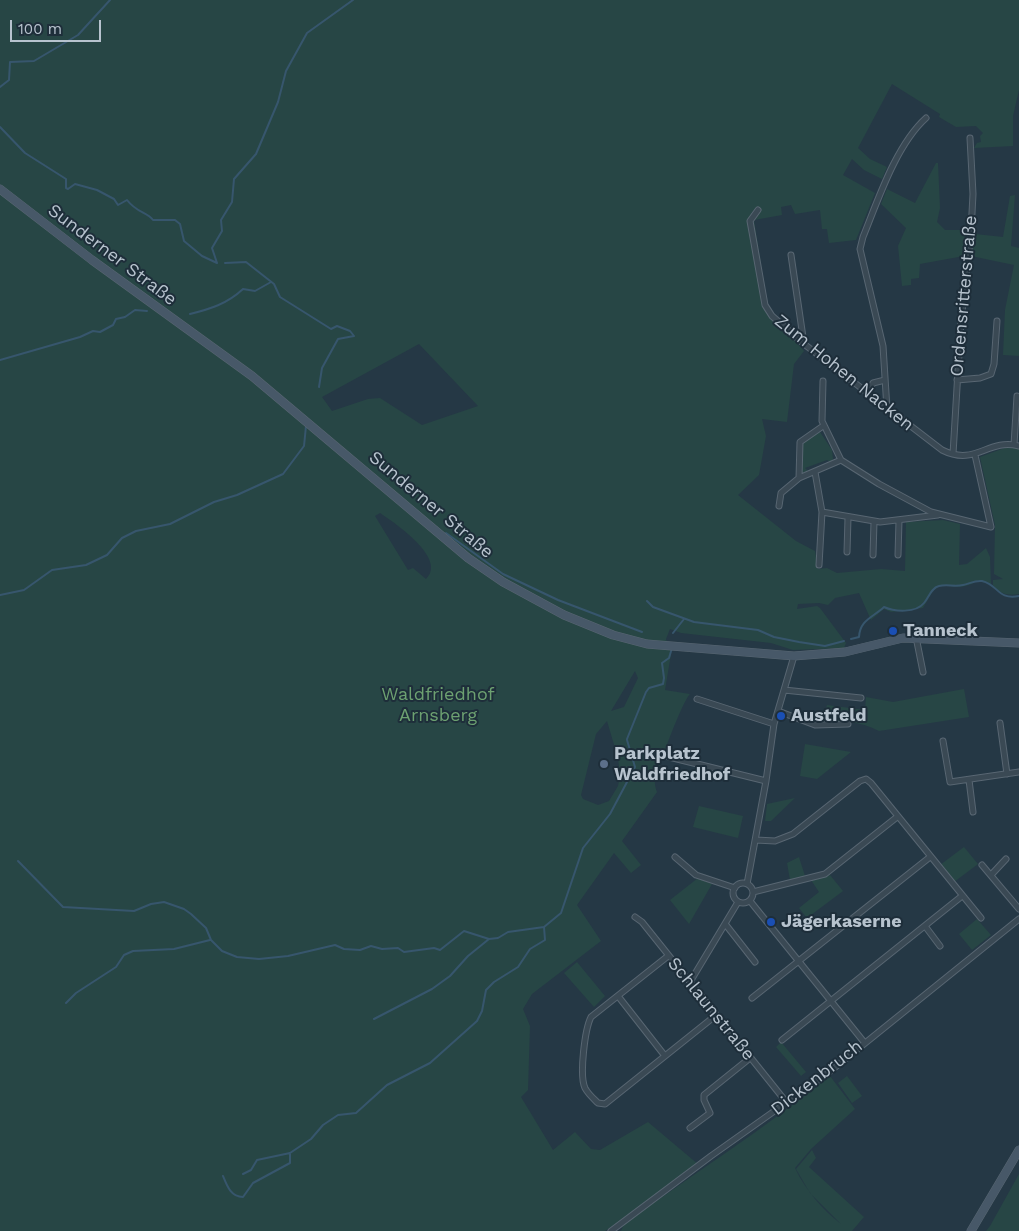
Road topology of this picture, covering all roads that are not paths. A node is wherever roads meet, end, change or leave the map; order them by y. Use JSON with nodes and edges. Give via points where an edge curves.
{"nodes":[{"id":1,"x":926,"y":118,"type":"dead end"},
{"id":2,"x":970,"y":138,"type":"dead end"},
{"id":3,"x":0,"y":189,"type":"edge"},
{"id":4,"x":758,"y":210,"type":"dead end"},
{"id":5,"x":791,"y":255,"type":"dead end"},
{"id":6,"x":997,"y":320,"type":"dead end"},
{"id":7,"x":804,"y":344,"type":"junction"},
{"id":8,"x":885,"y":380,"type":"junction"},
{"id":9,"x":957,"y":380,"type":"junction"},
{"id":10,"x":823,"y":381,"type":"dead end"},
{"id":11,"x":868,"y":393,"type":"junction"},
{"id":12,"x":1017,"y":396,"type":"dead end"},
{"id":13,"x":887,"y":409,"type":"junction"},
{"id":14,"x":823,"y":426,"type":"junction"},
{"id":15,"x":1016,"y":446,"type":"edge"},
{"id":16,"x":953,"y":454,"type":"junction"},
{"id":17,"x":975,"y":455,"type":"junction"},
{"id":18,"x":841,"y":460,"type":"junction"},
{"id":19,"x":815,"y":472,"type":"junction"},
{"id":20,"x":799,"y":478,"type":"junction"},
{"id":21,"x":779,"y":506,"type":"dead end"},
{"id":22,"x":822,"y":512,"type":"junction"},
{"id":23,"x":938,"y":515,"type":"junction"},
{"id":24,"x":848,"y":518,"type":"junction"},
{"id":25,"x":899,"y":521,"type":"junction"},
{"id":26,"x":874,"y":522,"type":"junction"},
{"id":27,"x":847,"y":552,"type":"dead end"},
{"id":28,"x":873,"y":555,"type":"dead end"},
{"id":29,"x":898,"y":555,"type":"dead end"},
{"id":30,"x":820,"y":565,"type":"dead end"},
{"id":31,"x":916,"y":637,"type":"junction"},
{"id":32,"x":1019,"y":643,"type":"edge"},
{"id":33,"x":794,"y":656,"type":"junction"},
{"id":34,"x":923,"y":672,"type":"dead end"},
{"id":35,"x":784,"y":690,"type":"junction"},
{"id":36,"x":861,"y":698,"type":"dead end"},
{"id":37,"x":697,"y":699,"type":"dead end"},
{"id":38,"x":778,"y":712,"type":"junction"},
{"id":39,"x":1000,"y":723,"type":"dead end"},
{"id":40,"x":774,"y":724,"type":"junction"},
{"id":41,"x":848,"y":724,"type":"dead end"},
{"id":42,"x":943,"y":741,"type":"dead end"},
{"id":43,"x":668,"y":757,"type":"dead end"},
{"id":44,"x":1019,"y":772,"type":"edge"},
{"id":45,"x":1007,"y":774,"type":"junction"},
{"id":46,"x":969,"y":780,"type":"junction"},
{"id":47,"x":766,"y":781,"type":"junction"},
{"id":48,"x":973,"y":812,"type":"dead end"},
{"id":49,"x":897,"y":817,"type":"junction"},
{"id":50,"x":756,"y":840,"type":"junction"},
{"id":51,"x":675,"y":857,"type":"dead end"},
{"id":52,"x":930,"y":857,"type":"junction"},
{"id":53,"x":1006,"y":858,"type":"dead end"},
{"id":54,"x":982,"y":865,"type":"dead end"},
{"id":55,"x":991,"y":875,"type":"junction"},
{"id":56,"x":746,"y":884,"type":"junction"},
{"id":57,"x":735,"y":888,"type":"junction"},
{"id":58,"x":753,"y":892,"type":"junction"},
{"id":59,"x":962,"y":896,"type":"junction"},
{"id":60,"x":750,"y":901,"type":"junction"},
{"id":61,"x":738,"y":902,"type":"junction"},
{"id":62,"x":1019,"y":909,"type":"edge"},
{"id":63,"x":634,"y":917,"type":"dead end"},
{"id":64,"x":980,"y":918,"type":"dead end"},
{"id":65,"x":1019,"y":919,"type":"edge"},
{"id":66,"x":726,"y":925,"type":"junction"},
{"id":67,"x":925,"y":926,"type":"junction"},
{"id":68,"x":940,"y":946,"type":"dead end"},
{"id":69,"x":668,"y":956,"type":"junction"},
{"id":70,"x":756,"y":962,"type":"dead end"},
{"id":71,"x":798,"y":962,"type":"junction"},
{"id":72,"x":690,"y":982,"type":"junction"},
{"id":73,"x":618,"y":996,"type":"junction"},
{"id":74,"x":752,"y":998,"type":"dead end"},
{"id":75,"x":830,"y":1002,"type":"junction"},
{"id":76,"x":715,"y":1016,"type":"junction"},
{"id":77,"x":782,"y":1040,"type":"dead end"},
{"id":78,"x":864,"y":1042,"type":"junction"},
{"id":79,"x":665,"y":1056,"type":"junction"},
{"id":80,"x":750,"y":1058,"type":"junction"},
{"id":81,"x":787,"y":1102,"type":"junction"},
{"id":82,"x":690,"y":1128,"type":"dead end"},
{"id":83,"x":1019,"y":1150,"type":"edge"},
{"id":84,"x":611,"y":1231,"type":"edge"},
{"id":85,"x":971,"y":1231,"type":"edge"}],
"edges":[{"from":1,"to":8,"type":"street","via":[[912,134],[896,162],[861,243],[862,261],[883,346]]},
{"from":2,"to":9,"type":"street","name":"Ordensritterstraße","via":[[971,232]]},
{"from":3,"to":33,"type":"main road","name":"Sunderner Straße","via":[[252,376],[450,544],[503,582],[593,628],[637,642]]},
{"from":4,"to":7,"type":"street","name":"Zum Hohen Nacken","via":[[750,221],[765,306]]},
{"from":5,"to":7,"type":"street"},
{"from":6,"to":9,"type":"street","via":[[991,374]]},
{"from":7,"to":11,"type":"street","name":"Zum Hohen Nacken"},
{"from":8,"to":11,"type":"street","via":[[873,383]]},
{"from":8,"to":13,"type":"street"},
{"from":9,"to":16,"type":"street","name":"Ordensritterstraße"},
{"from":10,"to":14,"type":"street","via":[[820,408]]},
{"from":11,"to":13,"type":"street","name":"Zum Hohen Nacken"},
{"from":12,"to":15,"type":"street"},
{"from":13,"to":16,"type":"street","name":"Zum Hohen Nacken"},
{"from":14,"to":18,"type":"street"},
{"from":14,"to":20,"type":"street","via":[[800,442]]},
{"from":15,"to":17,"type":"street","name":"Zum Hohen Nacken","via":[[1000,444]]},
{"from":16,"to":17,"type":"street","name":"Zum Hohen Nacken"},
{"from":17,"to":23,"type":"street","via":[[991,527]]},
{"from":18,"to":19,"type":"street"},
{"from":18,"to":23,"type":"street"},
{"from":19,"to":20,"type":"street"},
{"from":19,"to":22,"type":"street"},
{"from":20,"to":21,"type":"street","via":[[781,493]]},
{"from":22,"to":24,"type":"street"},
{"from":22,"to":30,"type":"street"},
{"from":23,"to":25,"type":"street"},
{"from":24,"to":26,"type":"street"},
{"from":24,"to":27,"type":"street"},
{"from":25,"to":26,"type":"street"},
{"from":25,"to":29,"type":"street"},
{"from":26,"to":28,"type":"street"},
{"from":31,"to":32,"type":"main road","name":"Sunderner Straße"},
{"from":31,"to":33,"type":"main road","name":"Sunderner Straße","via":[[845,652]]},
{"from":31,"to":34,"type":"street"},
{"from":33,"to":35,"type":"street"},
{"from":35,"to":36,"type":"street"},
{"from":35,"to":38,"type":"street"},
{"from":37,"to":40,"type":"street"},
{"from":38,"to":40,"type":"street"},
{"from":38,"to":41,"type":"street","via":[[815,725]]},
{"from":39,"to":45,"type":"street"},
{"from":40,"to":47,"type":"street"},
{"from":42,"to":46,"type":"street","via":[[950,782]]},
{"from":43,"to":47,"type":"street"},
{"from":44,"to":45,"type":"street"},
{"from":45,"to":46,"type":"street"},
{"from":46,"to":48,"type":"street"},
{"from":47,"to":50,"type":"street"},
{"from":49,"to":50,"type":"street","via":[[871,783],[863,780],[793,834],[775,841]]},
{"from":49,"to":52,"type":"street"},
{"from":49,"to":58,"type":"street","via":[[825,874]]},
{"from":50,"to":56,"type":"street"},
{"from":51,"to":57,"type":"street","via":[[696,875]]},
{"from":52,"to":59,"type":"street"},
{"from":52,"to":71,"type":"street"},
{"from":53,"to":55,"type":"street"},
{"from":54,"to":55,"type":"street"},
{"from":55,"to":62,"type":"street"},
{"from":56,"to":57,"type":"street"},
{"from":56,"to":58,"type":"street"},
{"from":57,"to":61,"type":"street","via":[[733,894]]},
{"from":58,"to":60,"type":"street"},
{"from":59,"to":64,"type":"street"},
{"from":59,"to":67,"type":"street"},
{"from":60,"to":61,"type":"street"},
{"from":60,"to":71,"type":"street"},
{"from":61,"to":66,"type":"street"},
{"from":63,"to":69,"type":"street","name":"Schlaunstraße","via":[[642,922]]},
{"from":65,"to":78,"type":"street","name":"Dickenbruch"},
{"from":66,"to":70,"type":"street"},
{"from":66,"to":72,"type":"street"},
{"from":67,"to":68,"type":"street"},
{"from":67,"to":75,"type":"street"},
{"from":69,"to":72,"type":"street","name":"Schlaunstraße"},
{"from":69,"to":73,"type":"street"},
{"from":71,"to":74,"type":"street"},
{"from":71,"to":75,"type":"street"},
{"from":72,"to":76,"type":"street","name":"Schlaunstraße"},
{"from":73,"to":79,"type":"street"},
{"from":73,"to":79,"type":"street","via":[[594,1014],[587,1024],[583,1078],[587,1090],[598,1103],[605,1104]]},
{"from":75,"to":77,"type":"street"},
{"from":75,"to":78,"type":"street"},
{"from":76,"to":79,"type":"street"},
{"from":76,"to":80,"type":"street","name":"Schlaunstraße"},
{"from":78,"to":81,"type":"street","name":"Dickenbruch"},
{"from":80,"to":81,"type":"street","name":"Schlaunstraße"},
{"from":80,"to":82,"type":"street","via":[[704,1095],[710,1113]]},
{"from":81,"to":84,"type":"street","name":"Dickenbruch"},
{"from":83,"to":85,"type":"main road"}]}
